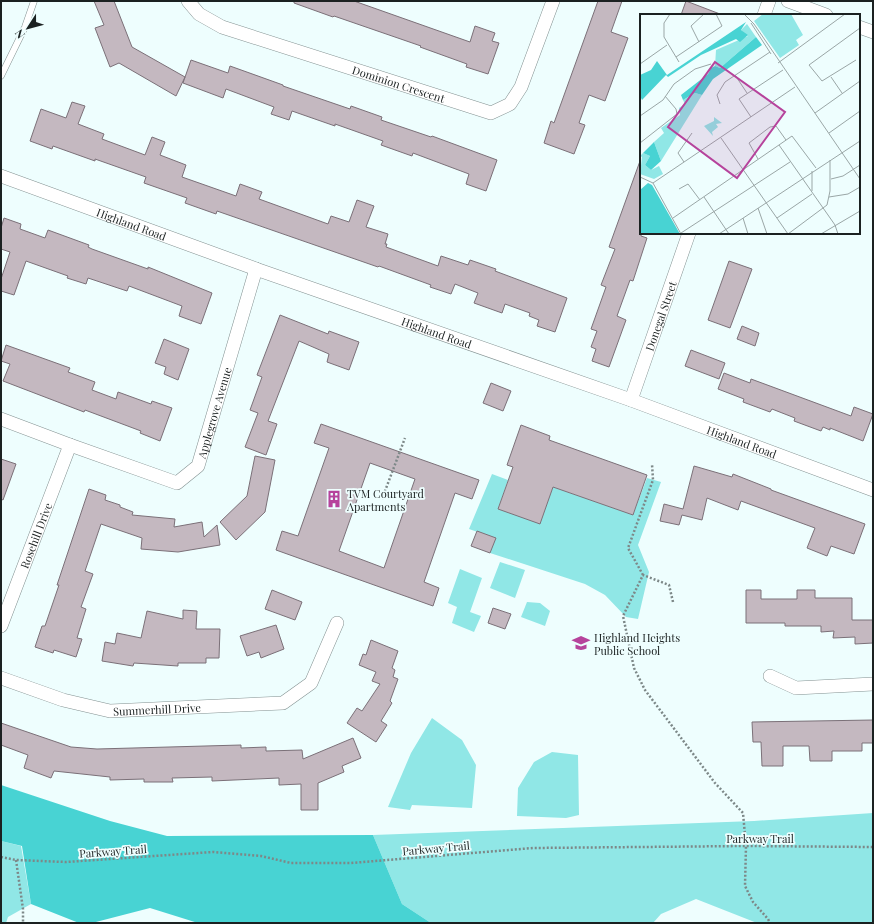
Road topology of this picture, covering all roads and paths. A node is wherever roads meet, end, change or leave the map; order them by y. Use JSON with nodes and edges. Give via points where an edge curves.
{"nodes":[{"id":1,"x":34,"y":1,"type":"edge"},
{"id":2,"x":188,"y":1,"type":"edge"},
{"id":3,"x":554,"y":1,"type":"edge"},
{"id":4,"x":768,"y":1,"type":"edge"},
{"id":5,"x":788,"y":1,"type":"edge"},
{"id":6,"x":764,"y":14,"type":"edge"},
{"id":7,"x":823,"y":14,"type":"edge"},
{"id":8,"x":860,"y":27,"type":"edge"},
{"id":9,"x":873,"y":32,"type":"edge"},
{"id":10,"x":1,"y":76,"type":"edge"},
{"id":11,"x":1,"y":176,"type":"edge"},
{"id":12,"x":689,"y":234,"type":"edge"},
{"id":13,"x":256,"y":269,"type":"junction"},
{"id":14,"x":631,"y":400,"type":"junction"},
{"id":15,"x":1,"y":419,"type":"edge"},
{"id":16,"x":405,"y":438,"type":"dead end"},
{"id":17,"x":70,"y":446,"type":"junction"},
{"id":18,"x":652,"y":464,"type":"dead end"},
{"id":19,"x":873,"y":490,"type":"edge"},
{"id":20,"x":382,"y":499,"type":"dead end"},
{"id":21,"x":643,"y":575,"type":"junction"},
{"id":22,"x":673,"y":602,"type":"dead end"},
{"id":23,"x":337,"y":623,"type":"dead end"},
{"id":24,"x":1,"y":626,"type":"edge"},
{"id":25,"x":770,"y":676,"type":"dead end"},
{"id":26,"x":1,"y":678,"type":"edge"},
{"id":27,"x":873,"y":684,"type":"edge"},
{"id":28,"x":746,"y":846,"type":"junction"},
{"id":29,"x":873,"y":847,"type":"edge"},
{"id":30,"x":1,"y":858,"type":"edge"},
{"id":31,"x":16,"y":860,"type":"junction"},
{"id":32,"x":23,"y":923,"type":"edge"},
{"id":33,"x":770,"y":923,"type":"edge"}],
"edges":[{"from":1,"to":10,"type":"lane","via":[[25,27]]},
{"from":2,"to":3,"type":"street","name":"Dominion Crescent","via":[[199,14],[222,27],[491,113],[510,104],[521,87]]},
{"from":4,"to":6,"type":"street"},
{"from":5,"to":7,"type":"street"},
{"from":8,"to":9,"type":"street"},
{"from":11,"to":13,"type":"street","name":"Highland Road"},
{"from":12,"to":14,"type":"street","name":"Donegal Street"},
{"from":13,"to":14,"type":"street","name":"Highland Road"},
{"from":13,"to":17,"type":"street","name":"Applegrove Avenue","via":[[198,466],[177,483]]},
{"from":14,"to":19,"type":"street","name":"Highland Road"},
{"from":15,"to":17,"type":"street","name":"Applegrove Avenue"},
{"from":16,"to":20,"type":"path"},
{"from":17,"to":24,"type":"street","name":"Rosehill Drive"},
{"from":18,"to":21,"type":"path","via":[[653,480],[628,548]]},
{"from":21,"to":22,"type":"path","via":[[669,585]]},
{"from":21,"to":28,"type":"path","via":[[623,616],[634,668],[645,690],[715,783],[743,813]]},
{"from":23,"to":26,"type":"street","name":"Summerhill Drive","via":[[311,682],[283,703],[110,710],[63,700]]},
{"from":25,"to":27,"type":"street","via":[[796,688]]},
{"from":28,"to":29,"type":"path","name":"Parkway Trail"},
{"from":28,"to":31,"type":"path","name":"Parkway Trail","via":[[533,848],[351,863],[291,863],[261,856],[213,852],[66,862]]},
{"from":28,"to":33,"type":"path","via":[[745,886],[753,902]]},
{"from":30,"to":31,"type":"path","name":"Parkway Trail"},
{"from":31,"to":32,"type":"path"}]}
